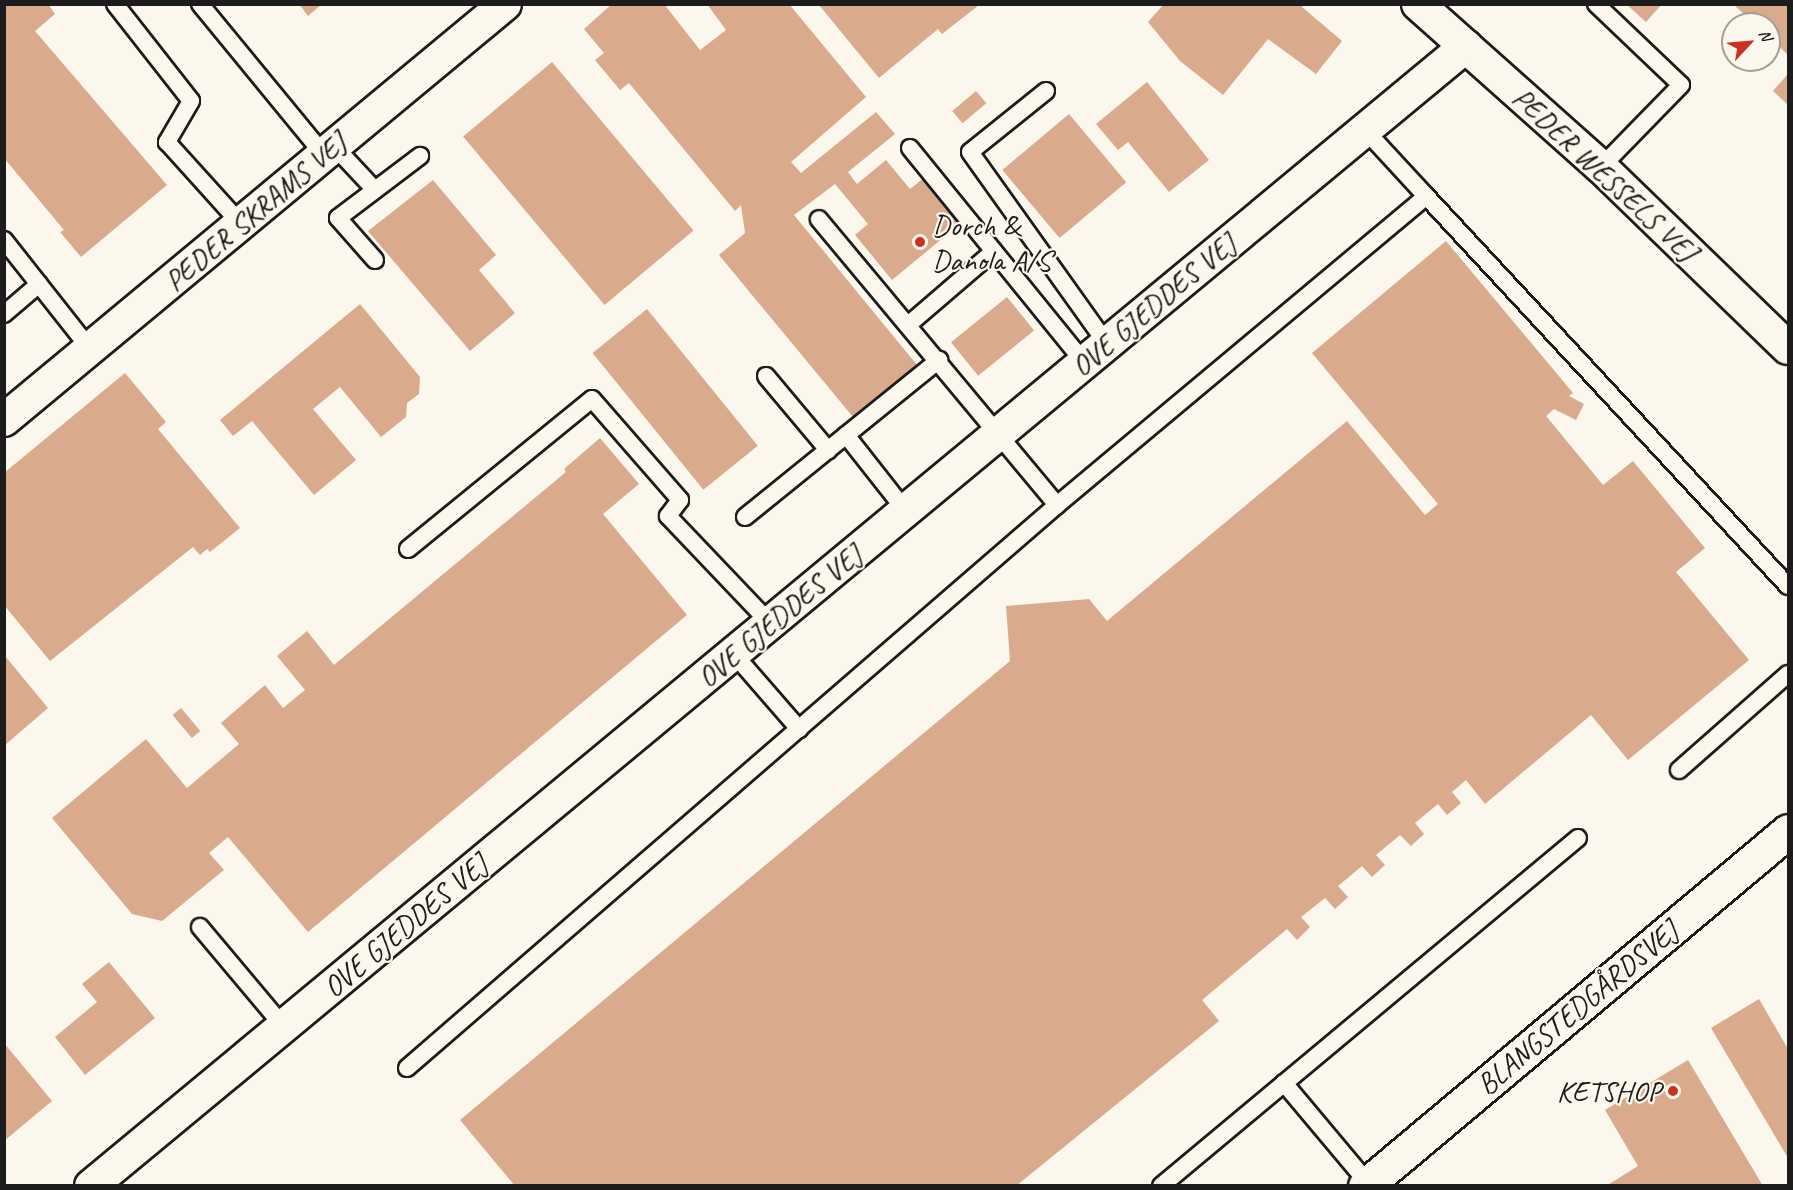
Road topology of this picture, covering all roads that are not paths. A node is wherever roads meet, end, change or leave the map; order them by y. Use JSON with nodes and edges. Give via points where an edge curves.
{"nodes":[{"id":1,"x":115,"y":4,"type":"edge"},
{"id":2,"x":200,"y":4,"type":"edge"},
{"id":3,"x":505,"y":4,"type":"edge"},
{"id":4,"x":1418,"y":4,"type":"edge"},
{"id":5,"x":1596,"y":4,"type":"edge"},
{"id":6,"x":1466,"y":46,"type":"junction"},
{"id":7,"x":1046,"y":91,"type":"dead end"},
{"id":8,"x":1365,"y":130,"type":"junction"},
{"id":9,"x":910,"y":148,"type":"dead end"},
{"id":10,"x":329,"y":151,"type":"junction"},
{"id":11,"x":420,"y":156,"type":"dead end"},
{"id":12,"x":1601,"y":167,"type":"junction"},
{"id":13,"x":375,"y":190,"type":"junction"},
{"id":14,"x":1426,"y":196,"type":"junction"},
{"id":15,"x":819,"y":219,"type":"dead end"},
{"id":16,"x":241,"y":224,"type":"junction"},
{"id":17,"x":4,"y":240,"type":"edge"},
{"id":18,"x":994,"y":251,"type":"junction"},
{"id":19,"x":375,"y":260,"type":"dead end"},
{"id":20,"x":39,"y":284,"type":"junction"},
{"id":21,"x":4,"y":314,"type":"edge"},
{"id":22,"x":908,"y":325,"type":"junction"},
{"id":23,"x":1788,"y":348,"type":"edge"},
{"id":24,"x":90,"y":349,"type":"junction"},
{"id":25,"x":1095,"y":353,"type":"junction"},
{"id":26,"x":939,"y":360,"type":"junction"},
{"id":27,"x":766,"y":376,"type":"dead end"},
{"id":28,"x":4,"y":420,"type":"edge"},
{"id":29,"x":999,"y":433,"type":"junction"},
{"id":30,"x":846,"y":435,"type":"junction"},
{"id":31,"x":828,"y":450,"type":"junction"},
{"id":32,"x":1057,"y":505,"type":"junction"},
{"id":33,"x":905,"y":510,"type":"junction"},
{"id":34,"x":745,"y":517,"type":"dead end"},
{"id":35,"x":408,"y":549,"type":"dead end"},
{"id":36,"x":1788,"y":586,"type":"edge"},
{"id":37,"x":770,"y":623,"type":"junction"},
{"id":38,"x":734,"y":653,"type":"junction"},
{"id":39,"x":1788,"y":674,"type":"edge"},
{"id":40,"x":799,"y":729,"type":"junction"},
{"id":41,"x":1679,"y":770,"type":"dead end"},
{"id":42,"x":1788,"y":831,"type":"edge"},
{"id":43,"x":1578,"y":838,"type":"dead end"},
{"id":44,"x":200,"y":927,"type":"dead end"},
{"id":45,"x":283,"y":1026,"type":"junction"},
{"id":46,"x":407,"y":1068,"type":"dead end"},
{"id":47,"x":1284,"y":1083,"type":"junction"},
{"id":48,"x":92,"y":1185,"type":"edge"},
{"id":49,"x":1161,"y":1185,"type":"edge"},
{"id":50,"x":1367,"y":1185,"type":"edge"}],
"edges":[{"from":1,"to":16,"type":"lane","via":[[191,101],[167,142]]},
{"from":2,"to":10,"type":"lane"},
{"from":3,"to":10,"type":"street","name":"PEDER SKRAMS VEJ"},
{"from":4,"to":6,"type":"street","name":"PEDER WESSELS VEJ"},
{"from":5,"to":12,"type":"lane","via":[[1681,85]]},
{"from":6,"to":8,"type":"street","name":"OVE GJEDDES VEJ"},
{"from":6,"to":12,"type":"street","name":"PEDER WESSELS VEJ"},
{"from":7,"to":25,"type":"lane","via":[[970,152]]},
{"from":8,"to":14,"type":"lane"},
{"from":8,"to":25,"type":"street","name":"OVE GJEDDES VEJ"},
{"from":9,"to":18,"type":"lane"},
{"from":10,"to":13,"type":"lane"},
{"from":10,"to":16,"type":"street","name":"PEDER SKRAMS VEJ"},
{"from":11,"to":13,"type":"lane"},
{"from":12,"to":23,"type":"street","name":"PEDER WESSELS VEJ"},
{"from":13,"to":19,"type":"lane","via":[[338,218]]},
{"from":14,"to":32,"type":"lane"},
{"from":14,"to":36,"type":"lane"},
{"from":15,"to":22,"type":"lane"},
{"from":16,"to":24,"type":"street","name":"PEDER SKRAMS VEJ"},
{"from":17,"to":20,"type":"lane"},
{"from":18,"to":22,"type":"lane"},
{"from":18,"to":25,"type":"lane"},
{"from":20,"to":21,"type":"lane"},
{"from":20,"to":24,"type":"lane"},
{"from":22,"to":26,"type":"lane"},
{"from":24,"to":28,"type":"street","name":"PEDER SKRAMS VEJ"},
{"from":25,"to":29,"type":"street","name":"OVE GJEDDES VEJ"},
{"from":26,"to":29,"type":"lane"},
{"from":26,"to":30,"type":"lane"},
{"from":27,"to":31,"type":"lane"},
{"from":29,"to":32,"type":"lane"},
{"from":29,"to":33,"type":"street","name":"OVE GJEDDES VEJ"},
{"from":30,"to":31,"type":"lane"},
{"from":30,"to":33,"type":"lane"},
{"from":31,"to":34,"type":"lane"},
{"from":32,"to":40,"type":"lane"},
{"from":33,"to":37,"type":"street","name":"OVE GJEDDES VEJ"},
{"from":35,"to":37,"type":"lane","via":[[592,399],[680,500],[668,516]]},
{"from":37,"to":38,"type":"street","name":"OVE GJEDDES VEJ"},
{"from":38,"to":40,"type":"lane"},
{"from":38,"to":45,"type":"street","name":"OVE GJEDDES VEJ"},
{"from":39,"to":41,"type":"lane"},
{"from":40,"to":46,"type":"lane"},
{"from":42,"to":50,"type":"street","name":"BLANGSTEDGÅRDSVEJ"},
{"from":43,"to":47,"type":"lane"},
{"from":44,"to":45,"type":"lane"},
{"from":45,"to":48,"type":"street","name":"OVE GJEDDES VEJ"},
{"from":47,"to":49,"type":"lane"},
{"from":47,"to":50,"type":"lane"}]}
